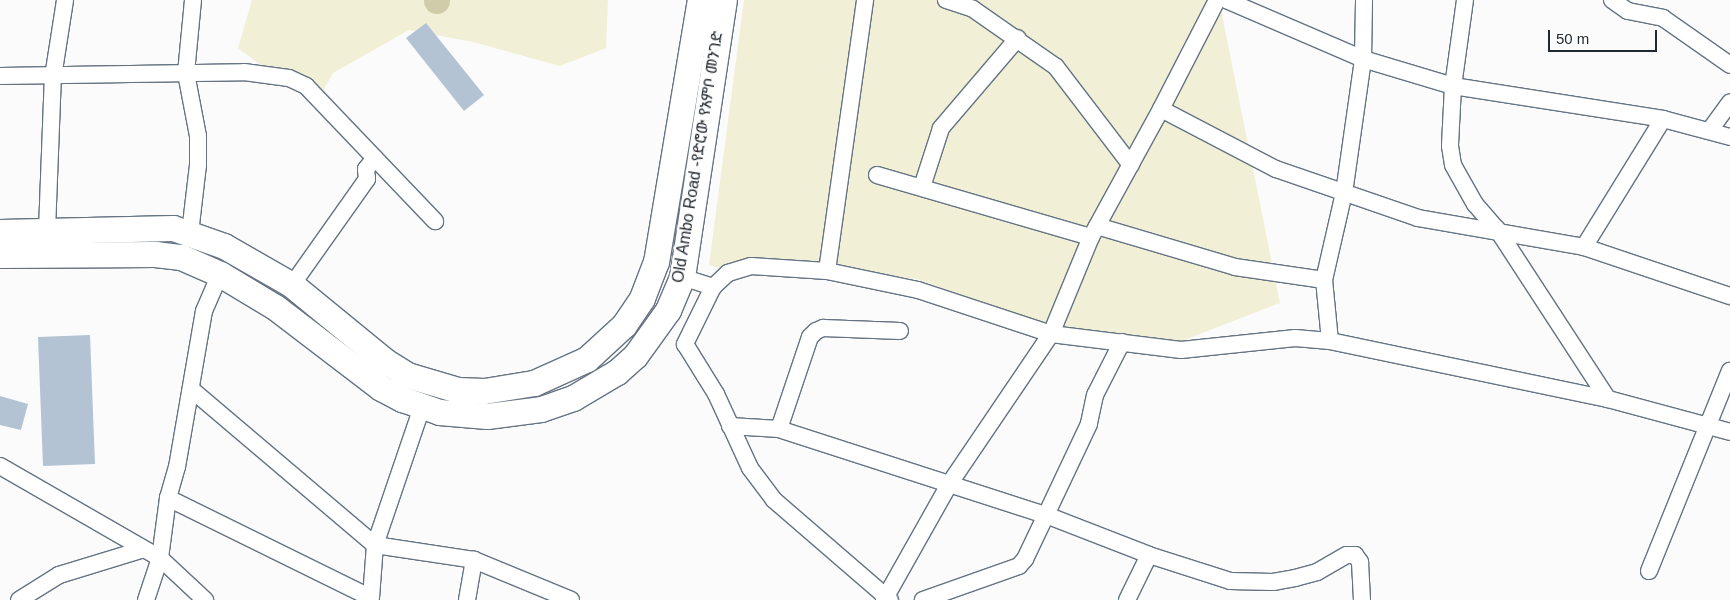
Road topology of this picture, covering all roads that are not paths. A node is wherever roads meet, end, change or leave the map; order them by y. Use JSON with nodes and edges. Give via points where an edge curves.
{"nodes":[{"id":1,"x":65,"y":0,"type":"edge"},
{"id":2,"x":193,"y":0,"type":"edge"},
{"id":3,"x":700,"y":0,"type":"edge"},
{"id":4,"x":724,"y":0,"type":"edge"},
{"id":5,"x":865,"y":0,"type":"edge"},
{"id":6,"x":946,"y":0,"type":"edge"},
{"id":7,"x":1217,"y":0,"type":"edge"},
{"id":8,"x":1226,"y":0,"type":"edge"},
{"id":9,"x":1364,"y":0,"type":"edge"},
{"id":10,"x":1465,"y":0,"type":"edge"},
{"id":11,"x":1612,"y":0,"type":"edge"},
{"id":12,"x":1018,"y":38,"type":"junction"},
{"id":13,"x":1363,"y":59,"type":"junction"},
{"id":14,"x":1730,"y":65,"type":"edge"},
{"id":15,"x":186,"y":73,"type":"junction"},
{"id":16,"x":0,"y":76,"type":"edge"},
{"id":17,"x":54,"y":77,"type":"junction"},
{"id":18,"x":1453,"y":86,"type":"junction"},
{"id":19,"x":1730,"y":102,"type":"edge"},
{"id":20,"x":1161,"y":109,"type":"junction"},
{"id":21,"x":1663,"y":119,"type":"junction"},
{"id":22,"x":1710,"y":130,"type":"junction"},
{"id":23,"x":1730,"y":138,"type":"edge"},
{"id":24,"x":375,"y":158,"type":"junction"},
{"id":25,"x":1131,"y":165,"type":"junction"},
{"id":26,"x":877,"y":175,"type":"dead end"},
{"id":27,"x":922,"y":187,"type":"junction"},
{"id":28,"x":1344,"y":193,"type":"junction"},
{"id":29,"x":435,"y":221,"type":"dead end"},
{"id":30,"x":1497,"y":229,"type":"junction"},
{"id":31,"x":47,"y":230,"type":"junction"},
{"id":32,"x":1094,"y":231,"type":"junction"},
{"id":33,"x":0,"y":232,"type":"edge"},
{"id":34,"x":190,"y":233,"type":"junction"},
{"id":35,"x":1584,"y":247,"type":"junction"},
{"id":36,"x":0,"y":254,"type":"edge"},
{"id":37,"x":827,"y":271,"type":"junction"},
{"id":38,"x":220,"y":274,"type":"junction"},
{"id":39,"x":682,"y":277,"type":"junction"},
{"id":40,"x":1324,"y":280,"type":"junction"},
{"id":41,"x":292,"y":285,"type":"junction"},
{"id":42,"x":713,"y":287,"type":"junction"},
{"id":43,"x":1730,"y":296,"type":"edge"},
{"id":44,"x":900,"y":331,"type":"dead end"},
{"id":45,"x":1051,"y":334,"type":"junction"},
{"id":46,"x":1330,"y":341,"type":"junction"},
{"id":47,"x":1122,"y":342,"type":"junction"},
{"id":48,"x":1730,"y":372,"type":"edge"},
{"id":49,"x":511,"y":387,"type":"junction"},
{"id":50,"x":191,"y":389,"type":"junction"},
{"id":51,"x":1608,"y":399,"type":"junction"},
{"id":52,"x":422,"y":407,"type":"junction"},
{"id":53,"x":517,"y":412,"type":"junction"},
{"id":54,"x":730,"y":426,"type":"junction"},
{"id":55,"x":1706,"y":426,"type":"junction"},
{"id":56,"x":779,"y":429,"type":"junction"},
{"id":57,"x":1730,"y":432,"type":"edge"},
{"id":58,"x":0,"y":466,"type":"edge"},
{"id":59,"x":950,"y":483,"type":"junction"},
{"id":60,"x":168,"y":498,"type":"junction"},
{"id":61,"x":1046,"y":515,"type":"junction"},
{"id":62,"x":374,"y":545,"type":"junction"},
{"id":63,"x":141,"y":550,"type":"junction"},
{"id":64,"x":1149,"y":555,"type":"junction"},
{"id":65,"x":160,"y":558,"type":"junction"},
{"id":66,"x":474,"y":560,"type":"junction"},
{"id":67,"x":1650,"y":571,"type":"dead end"},
{"id":68,"x":373,"y":599,"type":"edge"},
{"id":69,"x":887,"y":599,"type":"edge"},
{"id":70,"x":19,"y":600,"type":"edge"},
{"id":71,"x":146,"y":600,"type":"edge"},
{"id":72,"x":205,"y":600,"type":"edge"},
{"id":73,"x":467,"y":600,"type":"edge"},
{"id":74,"x":571,"y":600,"type":"edge"},
{"id":75,"x":924,"y":600,"type":"edge"},
{"id":76,"x":1127,"y":600,"type":"edge"},
{"id":77,"x":1362,"y":600,"type":"edge"}],
"edges":[{"from":1,"to":17,"type":"street"},
{"from":2,"to":15,"type":"street"},
{"from":3,"to":49,"type":"main road","name":"Old Ambo Road -የድሮው የአምቦ መንገድ","via":[[656,262],[642,298],[624,325],[587,359],[534,383]]},
{"from":4,"to":39,"type":"main road","name":"Old Ambo Road -የድሮው የአምቦ መንገድ"},
{"from":5,"to":37,"type":"street"},
{"from":6,"to":12,"type":"street","via":[[973,9]]},
{"from":7,"to":20,"type":"street"},
{"from":8,"to":13,"type":"street"},
{"from":9,"to":13,"type":"street"},
{"from":10,"to":18,"type":"street"},
{"from":11,"to":14,"type":"street","via":[[1628,11],[1663,18]]},
{"from":12,"to":25,"type":"street","via":[[1056,67],[1073,86]]},
{"from":12,"to":27,"type":"street","via":[[941,128]]},
{"from":13,"to":18,"type":"street"},
{"from":13,"to":28,"type":"street"},
{"from":15,"to":17,"type":"street"},
{"from":15,"to":24,"type":"street","via":[[244,72],[288,78],[306,86]]},
{"from":15,"to":34,"type":"street","via":[[198,136]]},
{"from":16,"to":17,"type":"street"},
{"from":17,"to":31,"type":"street"},
{"from":18,"to":21,"type":"street"},
{"from":18,"to":30,"type":"street","via":[[1450,146],[1453,165],[1475,204]]},
{"from":19,"to":22,"type":"street"},
{"from":20,"to":25,"type":"street"},
{"from":20,"to":28,"type":"street","via":[[1276,169]]},
{"from":21,"to":22,"type":"street"},
{"from":21,"to":35,"type":"street"},
{"from":22,"to":23,"type":"street"},
{"from":24,"to":29,"type":"street"},
{"from":24,"to":41,"type":"street","via":[[366,169],[367,179]]},
{"from":25,"to":32,"type":"street"},
{"from":26,"to":27,"type":"street"},
{"from":27,"to":32,"type":"street"},
{"from":28,"to":30,"type":"street","via":[[1418,218]]},
{"from":28,"to":40,"type":"street"},
{"from":30,"to":35,"type":"street"},
{"from":30,"to":51,"type":"street"},
{"from":31,"to":33,"type":"main road","name":"Old Ambo Road -የድሮው የአምቦ መንገድ"},
{"from":31,"to":34,"type":"main road","name":"Old Ambo Road -የድሮው የአምቦ መንገድ","via":[[156,227]]},
{"from":32,"to":40,"type":"street","via":[[1235,267]]},
{"from":32,"to":45,"type":"street"},
{"from":34,"to":41,"type":"main road","name":"Old Ambo Road -የድሮው የአምቦ መንገድ","via":[[224,246]]},
{"from":35,"to":43,"type":"street"},
{"from":36,"to":38,"type":"main road","name":"Old Ambo Road -የድሮው የአምቦ መንገድ","via":[[171,254]]},
{"from":37,"to":42,"type":"street","via":[[751,266],[728,273]]},
{"from":37,"to":45,"type":"street","via":[[918,290]]},
{"from":38,"to":50,"type":"street","via":[[204,311]]},
{"from":38,"to":52,"type":"main road","name":"Old Ambo Road -የድሮው የአምቦ መንገድ","via":[[274,307],[381,388]]},
{"from":39,"to":42,"type":"street"},
{"from":39,"to":53,"type":"main road","name":"Old Ambo Road -የድሮው የአምቦ መንገድ","via":[[654,333],[617,372],[573,398],[541,409]]},
{"from":40,"to":46,"type":"street"},
{"from":41,"to":49,"type":"main road","name":"Old Ambo Road -የድሮው የአምቦ መንገድ","via":[[385,361],[408,375],[458,390]]},
{"from":42,"to":54,"type":"street","via":[[685,344],[716,394]]},
{"from":44,"to":56,"type":"street","via":[[823,328],[816,331],[810,337]]},
{"from":45,"to":47,"type":"street"},
{"from":45,"to":59,"type":"street"},
{"from":46,"to":47,"type":"street","via":[[1295,338],[1182,350]]},
{"from":46,"to":51,"type":"street"},
{"from":47,"to":61,"type":"street","via":[[1095,395],[1088,424]]},
{"from":48,"to":55,"type":"street"},
{"from":49,"to":53,"type":"main road"},
{"from":50,"to":60,"type":"street"},
{"from":50,"to":62,"type":"street"},
{"from":51,"to":55,"type":"street"},
{"from":52,"to":53,"type":"main road","name":"Old Ambo Road -የድሮው የአምቦ መንገድ","via":[[461,415]]},
{"from":52,"to":62,"type":"street"},
{"from":54,"to":56,"type":"street"},
{"from":54,"to":69,"type":"street","via":[[750,468],[774,500]]},
{"from":55,"to":57,"type":"street"},
{"from":55,"to":67,"type":"street"},
{"from":56,"to":59,"type":"street"},
{"from":58,"to":63,"type":"street"},
{"from":59,"to":61,"type":"street"},
{"from":59,"to":69,"type":"street"},
{"from":60,"to":65,"type":"street"},
{"from":60,"to":68,"type":"street"},
{"from":61,"to":64,"type":"street"},
{"from":61,"to":75,"type":"street","via":[[1025,559],[1018,566]]},
{"from":62,"to":66,"type":"street"},
{"from":62,"to":68,"type":"street"},
{"from":63,"to":65,"type":"street"},
{"from":63,"to":70,"type":"street","via":[[59,575]]},
{"from":64,"to":76,"type":"street"},
{"from":64,"to":77,"type":"street","via":[[1246,583],[1295,578],[1317,572],[1347,555],[1355,555],[1360,562]]},
{"from":65,"to":71,"type":"street"},
{"from":65,"to":72,"type":"street"},
{"from":66,"to":73,"type":"street"},
{"from":66,"to":74,"type":"street"}]}
